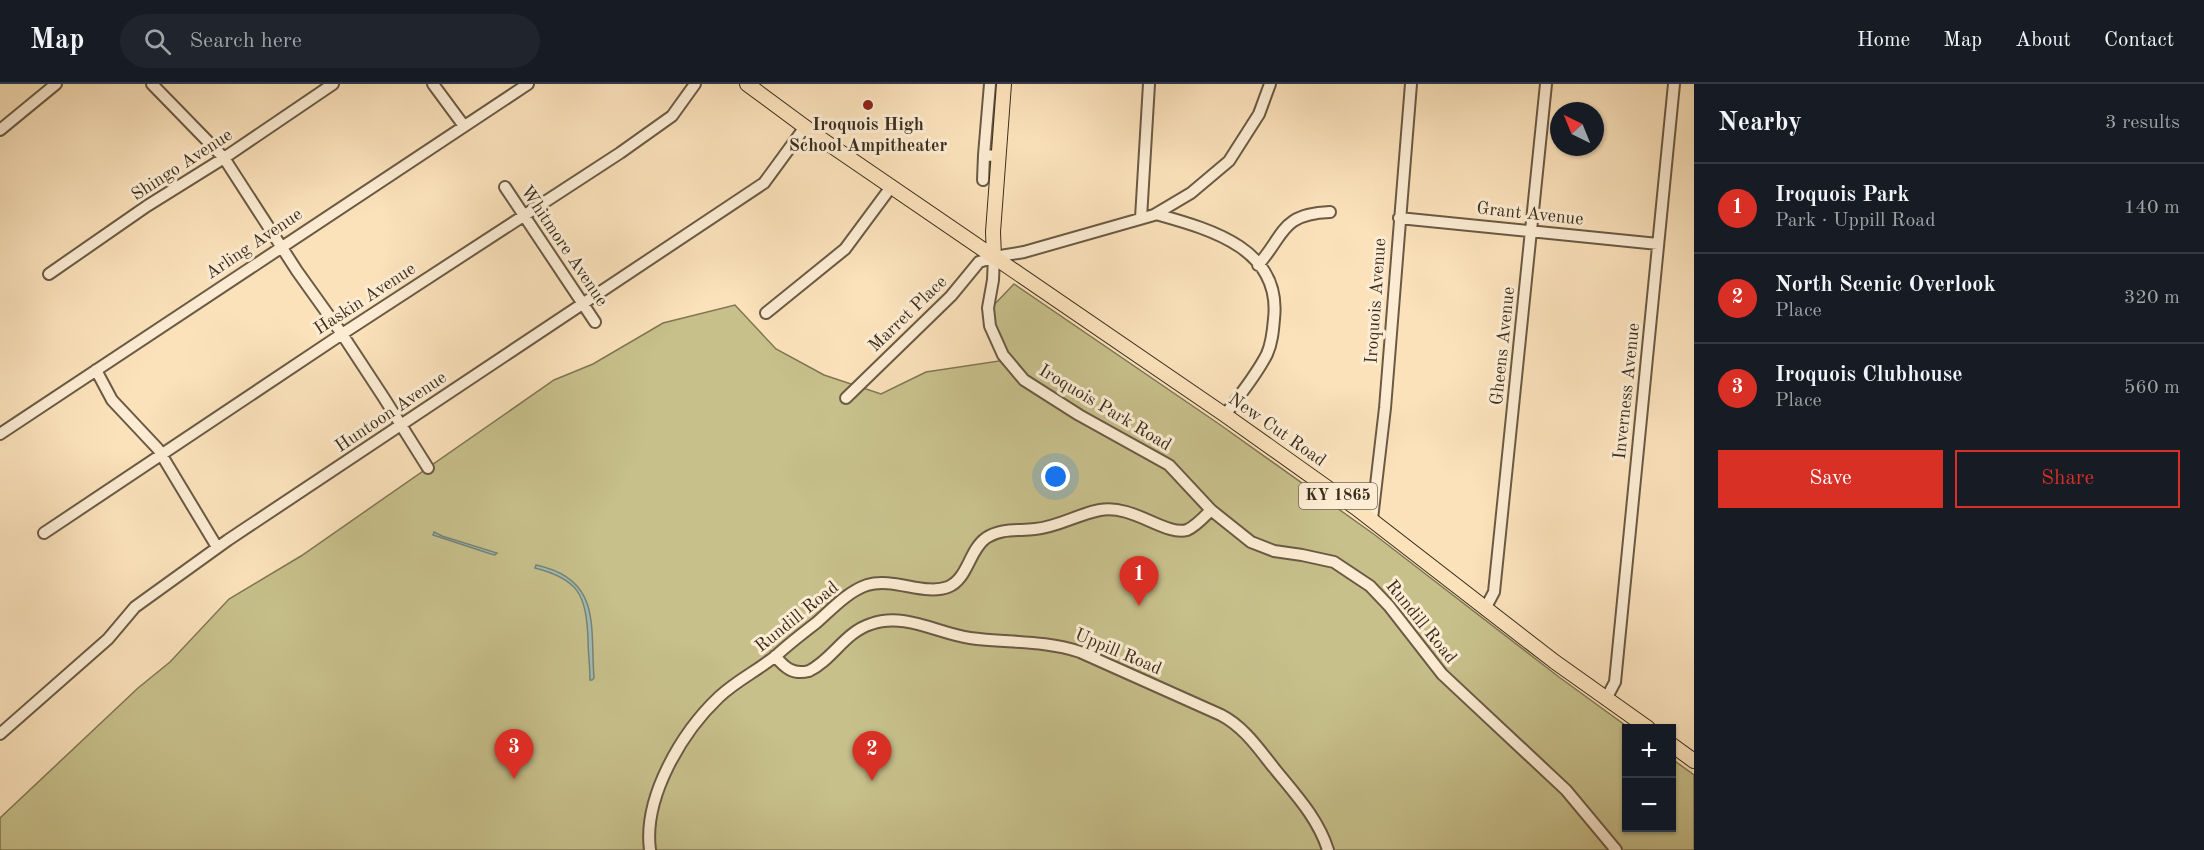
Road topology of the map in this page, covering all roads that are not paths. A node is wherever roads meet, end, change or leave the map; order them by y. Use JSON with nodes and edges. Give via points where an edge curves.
{"nodes":[{"id":1,"x":56,"y":84,"type":"edge"},
{"id":2,"x":152,"y":84,"type":"edge"},
{"id":3,"x":333,"y":84,"type":"edge"},
{"id":4,"x":433,"y":84,"type":"edge"},
{"id":5,"x":528,"y":84,"type":"edge"},
{"id":6,"x":695,"y":84,"type":"edge"},
{"id":7,"x":747,"y":84,"type":"edge"},
{"id":8,"x":990,"y":84,"type":"edge"},
{"id":9,"x":1004,"y":84,"type":"edge"},
{"id":10,"x":1149,"y":84,"type":"edge"},
{"id":11,"x":1270,"y":84,"type":"edge"},
{"id":12,"x":1411,"y":84,"type":"edge"},
{"id":13,"x":1546,"y":84,"type":"edge"},
{"id":14,"x":1674,"y":84,"type":"edge"},
{"id":15,"x":464,"y":126,"type":"junction"},
{"id":16,"x":805,"y":127,"type":"junction"},
{"id":17,"x":0,"y":130,"type":"edge"},
{"id":18,"x":984,"y":155,"type":"junction"},
{"id":19,"x":999,"y":156,"type":"junction"},
{"id":20,"x":224,"y":158,"type":"junction"},
{"id":21,"x":983,"y":180,"type":"dead end"},
{"id":22,"x":506,"y":187,"type":"dead end"},
{"id":23,"x":891,"y":187,"type":"junction"},
{"id":24,"x":1330,"y":212,"type":"dead end"},
{"id":25,"x":524,"y":214,"type":"junction"},
{"id":26,"x":1156,"y":214,"type":"junction"},
{"id":27,"x":1140,"y":218,"type":"junction"},
{"id":28,"x":1399,"y":218,"type":"junction"},
{"id":29,"x":1532,"y":231,"type":"junction"},
{"id":30,"x":1658,"y":244,"type":"junction"},
{"id":31,"x":280,"y":246,"type":"junction"},
{"id":32,"x":994,"y":256,"type":"junction"},
{"id":33,"x":1258,"y":265,"type":"junction"},
{"id":34,"x":49,"y":274,"type":"dead end"},
{"id":35,"x":583,"y":303,"type":"junction"},
{"id":36,"x":766,"y":313,"type":"dead end"},
{"id":37,"x":596,"y":322,"type":"dead end"},
{"id":38,"x":342,"y":334,"type":"junction"},
{"id":39,"x":96,"y":370,"type":"junction"},
{"id":40,"x":846,"y":398,"type":"dead end"},
{"id":41,"x":1225,"y":415,"type":"junction"},
{"id":42,"x":401,"y":425,"type":"junction"},
{"id":43,"x":0,"y":434,"type":"edge"},
{"id":44,"x":160,"y":455,"type":"junction"},
{"id":45,"x":428,"y":468,"type":"dead end"},
{"id":46,"x":1211,"y":510,"type":"junction"},
{"id":47,"x":1372,"y":519,"type":"junction"},
{"id":48,"x":44,"y":533,"type":"dead end"},
{"id":49,"x":218,"y":547,"type":"junction"},
{"id":50,"x":1485,"y":609,"type":"junction"},
{"id":51,"x":775,"y":656,"type":"junction"},
{"id":52,"x":1606,"y":699,"type":"junction"},
{"id":53,"x":1641,"y":724,"type":"edge"},
{"id":54,"x":0,"y":734,"type":"edge"},
{"id":55,"x":1676,"y":749,"type":"edge"},
{"id":56,"x":1694,"y":762,"type":"edge"},
{"id":57,"x":650,"y":850,"type":"edge"},
{"id":58,"x":1328,"y":850,"type":"edge"},
{"id":59,"x":1616,"y":850,"type":"edge"}],
"edges":[{"from":1,"to":17,"type":"street"},
{"from":2,"to":20,"type":"street"},
{"from":3,"to":20,"type":"street","name":"Shingo Avenue"},
{"from":4,"to":15,"type":"street"},
{"from":5,"to":15,"type":"street","name":"Arling Avenue"},
{"from":6,"to":25,"type":"street","name":"Haskin Avenue","via":[[672,116]]},
{"from":7,"to":16,"type":"main road","number":"KY 1865"},
{"from":8,"to":18,"type":"street"},
{"from":9,"to":19,"type":"main road"},
{"from":10,"to":27,"type":"street"},
{"from":11,"to":26,"type":"street","via":[[1259,114],[1229,161],[1191,193]]},
{"from":12,"to":28,"type":"street","name":"Iroquois Avenue"},
{"from":13,"to":29,"type":"street","name":"Gheens Avenue"},
{"from":14,"to":30,"type":"street","name":"Inverness Avenue"},
{"from":15,"to":31,"type":"street","name":"Arling Avenue"},
{"from":16,"to":23,"type":"main road","number":"KY 1865"},
{"from":16,"to":35,"type":"street","name":"Huntoon Avenue","via":[[764,183]]},
{"from":18,"to":19,"type":"street"},
{"from":18,"to":21,"type":"street"},
{"from":19,"to":32,"type":"main road"},
{"from":20,"to":31,"type":"street"},
{"from":20,"to":34,"type":"street","name":"Shingo Avenue"},
{"from":22,"to":25,"type":"street","name":"Whitmore Avenue"},
{"from":23,"to":32,"type":"main road","number":"KY 1865"},
{"from":23,"to":36,"type":"street","via":[[845,249]]},
{"from":24,"to":33,"type":"street","via":[[1308,215],[1287,226]]},
{"from":25,"to":35,"type":"street","name":"Whitmore Avenue"},
{"from":25,"to":38,"type":"street","name":"Haskin Avenue"},
{"from":26,"to":27,"type":"street"},
{"from":26,"to":33,"type":"street","via":[[1226,238]]},
{"from":27,"to":32,"type":"street","via":[[1024,252]]},
{"from":28,"to":29,"type":"street","name":"Grant Avenue"},
{"from":28,"to":47,"type":"street","name":"Iroquois Avenue","via":[[1385,408]]},
{"from":29,"to":30,"type":"street","name":"Grant Avenue"},
{"from":29,"to":50,"type":"street","name":"Gheens Avenue","via":[[1494,592]]},
{"from":30,"to":52,"type":"street","name":"Inverness Avenue","via":[[1615,682]]},
{"from":31,"to":38,"type":"street"},
{"from":31,"to":39,"type":"street","name":"Arling Avenue"},
{"from":32,"to":40,"type":"street","name":"Marret Place","via":[[979,262],[951,296]]},
{"from":32,"to":41,"type":"main road","name":"New Cut Road","number":"KY 1865"},
{"from":32,"to":46,"type":"street","name":"Iroquois Park Road","via":[[989,321],[1012,368],[1040,392],[1168,465]]},
{"from":33,"to":41,"type":"street","via":[[1274,300],[1272,338],[1263,362]]},
{"from":35,"to":37,"type":"street","name":"Whitmore Avenue"},
{"from":35,"to":42,"type":"street","name":"Huntoon Avenue"},
{"from":38,"to":42,"type":"street"},
{"from":38,"to":44,"type":"street","name":"Haskin Avenue"},
{"from":39,"to":43,"type":"street","name":"Arling Avenue"},
{"from":39,"to":44,"type":"street","via":[[112,400]]},
{"from":41,"to":47,"type":"main road","name":"New Cut Road","number":"KY 1865"},
{"from":42,"to":45,"type":"street"},
{"from":42,"to":49,"type":"street","name":"Huntoon Avenue"},
{"from":44,"to":48,"type":"street","name":"Haskin Avenue"},
{"from":44,"to":49,"type":"street"},
{"from":46,"to":51,"type":"street","name":"Rundill Road","via":[[1184,530],[1170,529],[1123,510],[1106,509],[1048,527],[995,533],[979,544],[959,579],[950,586],[936,589],[883,583],[859,588]]},
{"from":46,"to":59,"type":"street","name":"Rundill Road","via":[[1257,546],[1334,562],[1370,586],[1446,679],[1558,782]]},
{"from":47,"to":50,"type":"main road","name":"New Cut Road","number":"KY 1865"},
{"from":49,"to":54,"type":"street","name":"Huntoon Avenue","via":[[135,607],[108,639]]},
{"from":50,"to":52,"type":"main road","name":"New Cut Road","number":"KY 1865"},
{"from":51,"to":57,"type":"street","name":"Rundill Road","via":[[719,697],[677,749],[657,796]]},
{"from":51,"to":58,"type":"street","name":"Uppill Road","via":[[790,671],[809,671],[863,627],[890,620],[969,638],[1080,652],[1236,724],[1312,814]]},
{"from":52,"to":53,"type":"main road","name":"New Cut Road","number":"KY 1865"},
{"from":55,"to":56,"type":"main road"}]}
